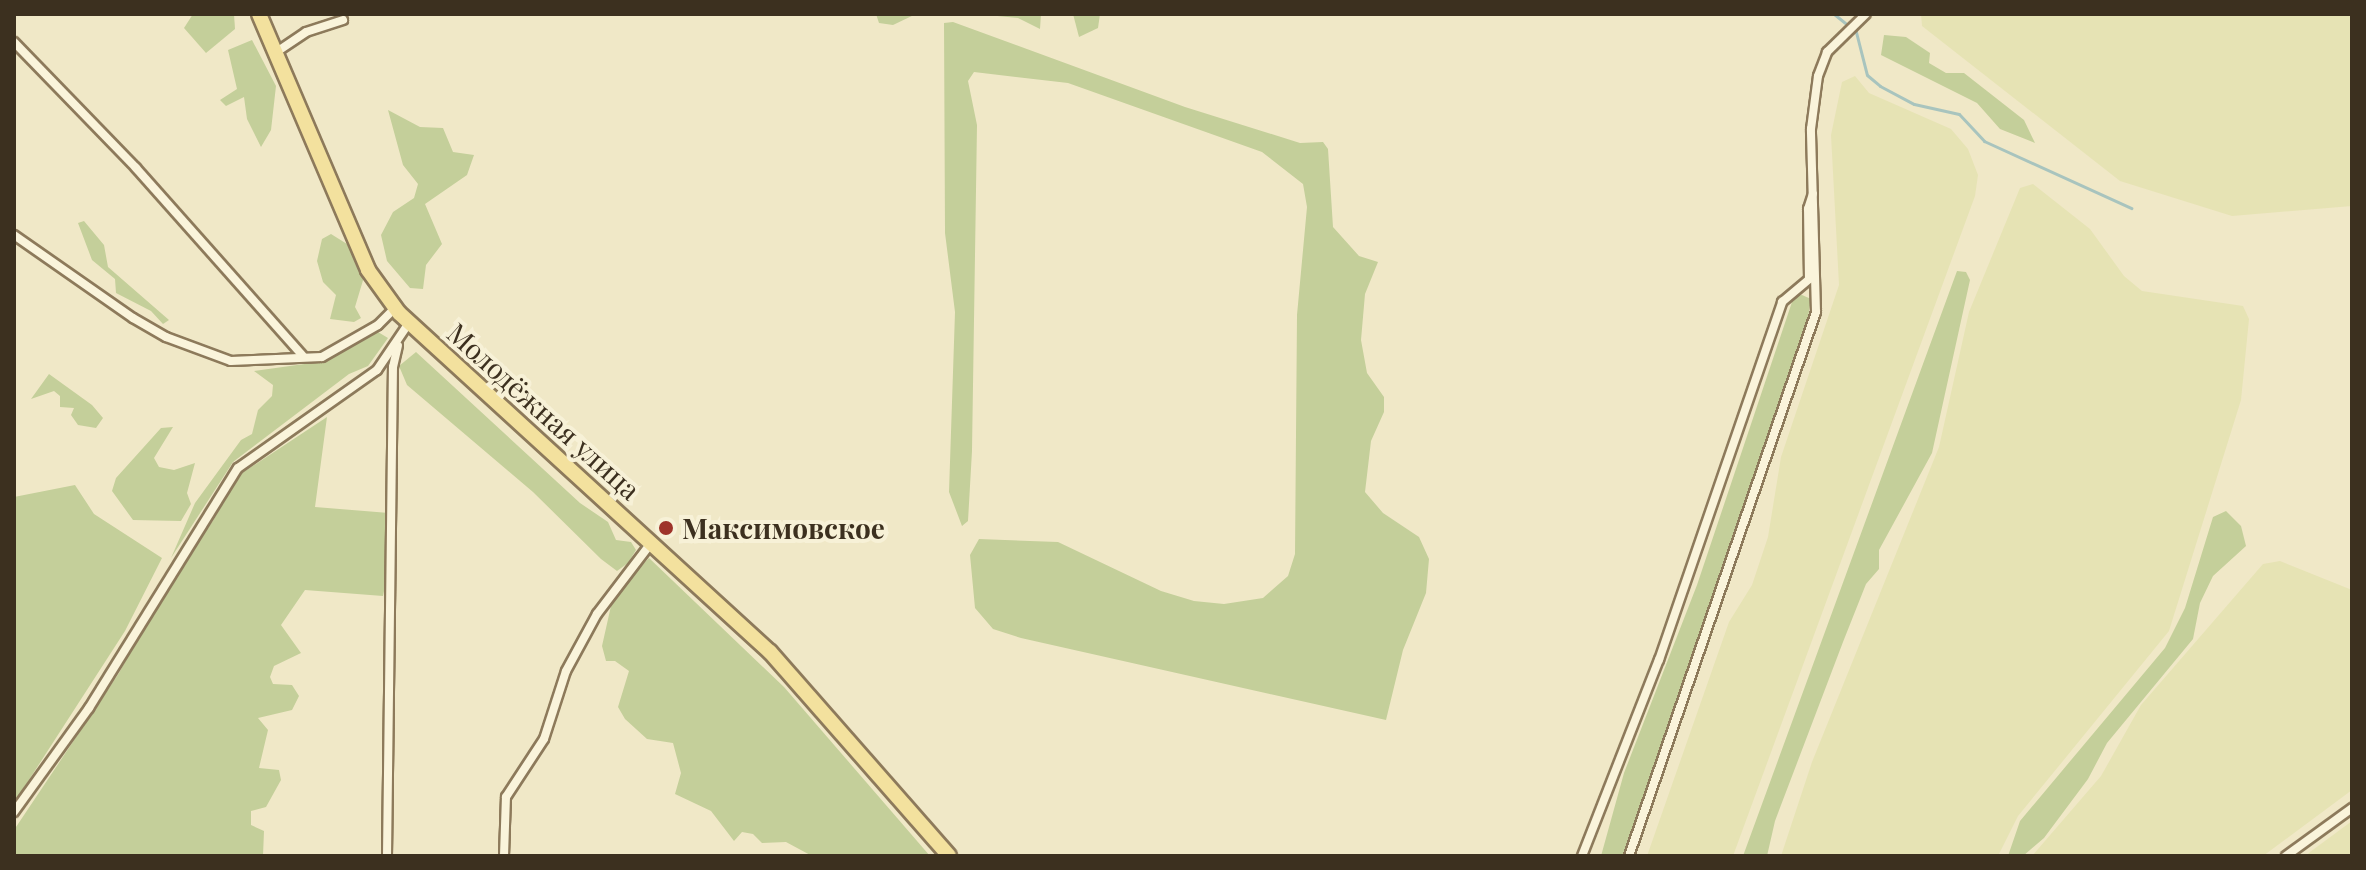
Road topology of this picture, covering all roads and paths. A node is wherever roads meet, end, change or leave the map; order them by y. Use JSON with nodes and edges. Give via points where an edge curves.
{"nodes":[{"id":1,"x":259,"y":14,"type":"edge"},
{"id":2,"x":1866,"y":14,"type":"edge"},
{"id":3,"x":343,"y":20,"type":"dead end"},
{"id":4,"x":14,"y":42,"type":"edge"},
{"id":5,"x":275,"y":53,"type":"junction"},
{"id":6,"x":1815,"y":189,"type":"junction"},
{"id":7,"x":14,"y":235,"type":"edge"},
{"id":8,"x":395,"y":308,"type":"junction"},
{"id":9,"x":409,"y":323,"type":"junction"},
{"id":10,"x":400,"y":337,"type":"junction"},
{"id":11,"x":303,"y":356,"type":"junction"},
{"id":12,"x":651,"y":543,"type":"junction"},
{"id":13,"x":2352,"y":808,"type":"edge"},
{"id":14,"x":14,"y":812,"type":"edge"},
{"id":15,"x":387,"y":856,"type":"edge"},
{"id":16,"x":504,"y":856,"type":"edge"},
{"id":17,"x":949,"y":856,"type":"edge"},
{"id":18,"x":1582,"y":856,"type":"edge"},
{"id":19,"x":1629,"y":856,"type":"edge"},
{"id":20,"x":2286,"y":856,"type":"edge"}],
"edges":[{"from":1,"to":5,"type":"main road","name":"Молодёжная улица"},
{"from":2,"to":6,"type":"street","via":[[1821,64],[1811,129]]},
{"from":3,"to":5,"type":"street","via":[[306,32]]},
{"from":4,"to":11,"type":"street","via":[[136,168]]},
{"from":5,"to":8,"type":"main road","name":"Молодёжная улица","via":[[368,270]]},
{"from":6,"to":18,"type":"street","via":[[1808,209],[1809,279],[1782,302],[1659,660]]},
{"from":6,"to":19,"type":"street","via":[[1816,312]]},
{"from":7,"to":11,"type":"street","via":[[166,337],[231,361]]},
{"from":8,"to":9,"type":"main road","name":"Молодёжная улица"},
{"from":8,"to":11,"type":"street","via":[[343,348],[322,357]]},
{"from":9,"to":10,"type":"street"},
{"from":9,"to":12,"type":"main road","name":"Молодёжная улица"},
{"from":10,"to":14,"type":"street","via":[[377,370],[238,468],[89,708]]},
{"from":10,"to":15,"type":"street","via":[[393,367]]},
{"from":12,"to":16,"type":"street","via":[[597,614],[566,671],[544,739],[506,797]]},
{"from":12,"to":17,"type":"main road","name":"Молодёжная улица","via":[[770,652]]},
{"from":13,"to":20,"type":"street"}]}
